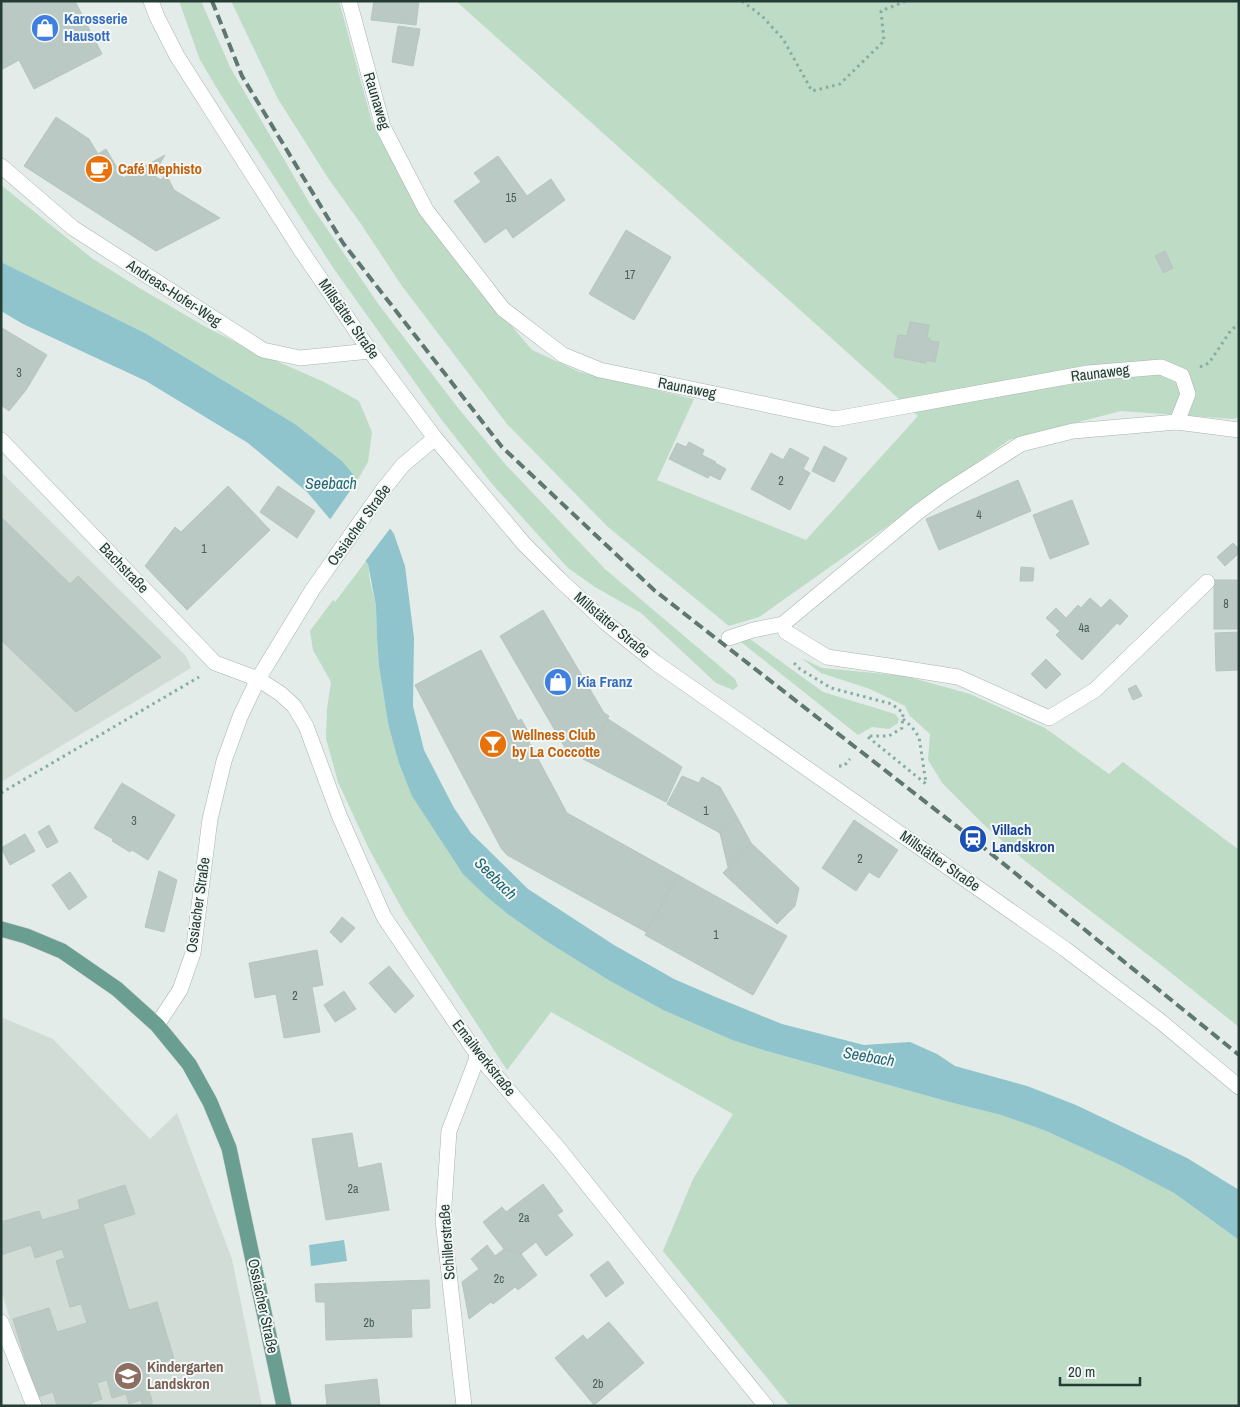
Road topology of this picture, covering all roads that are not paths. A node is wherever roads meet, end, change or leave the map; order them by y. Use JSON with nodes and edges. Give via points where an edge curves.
{"nodes":[{"id":1,"x":151,"y":1,"type":"edge"},
{"id":2,"x":349,"y":1,"type":"edge"},
{"id":3,"x":1,"y":166,"type":"edge"},
{"id":4,"x":370,"y":351,"type":"junction"},
{"id":5,"x":1177,"y":422,"type":"junction"},
{"id":6,"x":1239,"y":430,"type":"edge"},
{"id":7,"x":436,"y":438,"type":"junction"},
{"id":8,"x":1,"y":440,"type":"edge"},
{"id":9,"x":1208,"y":582,"type":"dead end"},
{"id":10,"x":783,"y":624,"type":"junction"},
{"id":11,"x":729,"y":638,"type":"dead end"},
{"id":12,"x":258,"y":679,"type":"junction"},
{"id":13,"x":1,"y":930,"type":"edge"},
{"id":14,"x":157,"y":1025,"type":"junction"},
{"id":15,"x":477,"y":1054,"type":"junction"},
{"id":16,"x":1239,"y":1087,"type":"edge"},
{"id":17,"x":1,"y":1322,"type":"edge"},
{"id":18,"x":34,"y":1406,"type":"edge"},
{"id":19,"x":284,"y":1406,"type":"edge"},
{"id":20,"x":464,"y":1406,"type":"edge"},
{"id":21,"x":766,"y":1406,"type":"edge"}],
"edges":[{"from":1,"to":4,"type":"street","name":"Millstätter Straße","via":[[177,56],[300,249]]},
{"from":2,"to":5,"type":"street","name":"Raunaweg","via":[[383,127],[426,210],[503,309],[563,355],[600,370],[835,418],[1088,373],[1161,367],[1182,376],[1188,394]]},
{"from":3,"to":4,"type":"street","name":"Andreas-Hofer-Weg","via":[[74,228],[263,350],[300,358]]},
{"from":4,"to":7,"type":"street","name":"Millstätter Straße"},
{"from":5,"to":6,"type":"street"},
{"from":5,"to":10,"type":"street","via":[[1073,431],[1021,444],[918,512]]},
{"from":7,"to":12,"type":"street","name":"Ossiacher Straße","via":[[403,465],[382,491],[313,589]]},
{"from":7,"to":16,"type":"street","name":"Millstätter Straße","via":[[524,544],[605,622],[656,663],[1065,949]]},
{"from":8,"to":12,"type":"street","name":"Bachstraße","via":[[215,663]]},
{"from":9,"to":10,"type":"street","via":[[1095,690],[1049,718],[958,678],[827,657],[786,632]]},
{"from":10,"to":11,"type":"street"},
{"from":12,"to":14,"type":"street","name":"Ossiacher Straße","via":[[224,761],[210,819],[193,953],[180,990]]},
{"from":12,"to":15,"type":"street","name":"Emailwerkstraße","via":[[294,706],[306,726],[339,815],[384,917]]},
{"from":13,"to":14,"type":"main road","via":[[62,951],[117,989]]},
{"from":14,"to":19,"type":"main road","name":"Ossiacher Straße","via":[[189,1064],[210,1102],[229,1148]]},
{"from":15,"to":20,"type":"street","name":"Schillerstraße","via":[[449,1131],[443,1220]]},
{"from":15,"to":21,"type":"street","name":"Emailwerkstraße","via":[[559,1149]]},
{"from":17,"to":18,"type":"street"}]}
